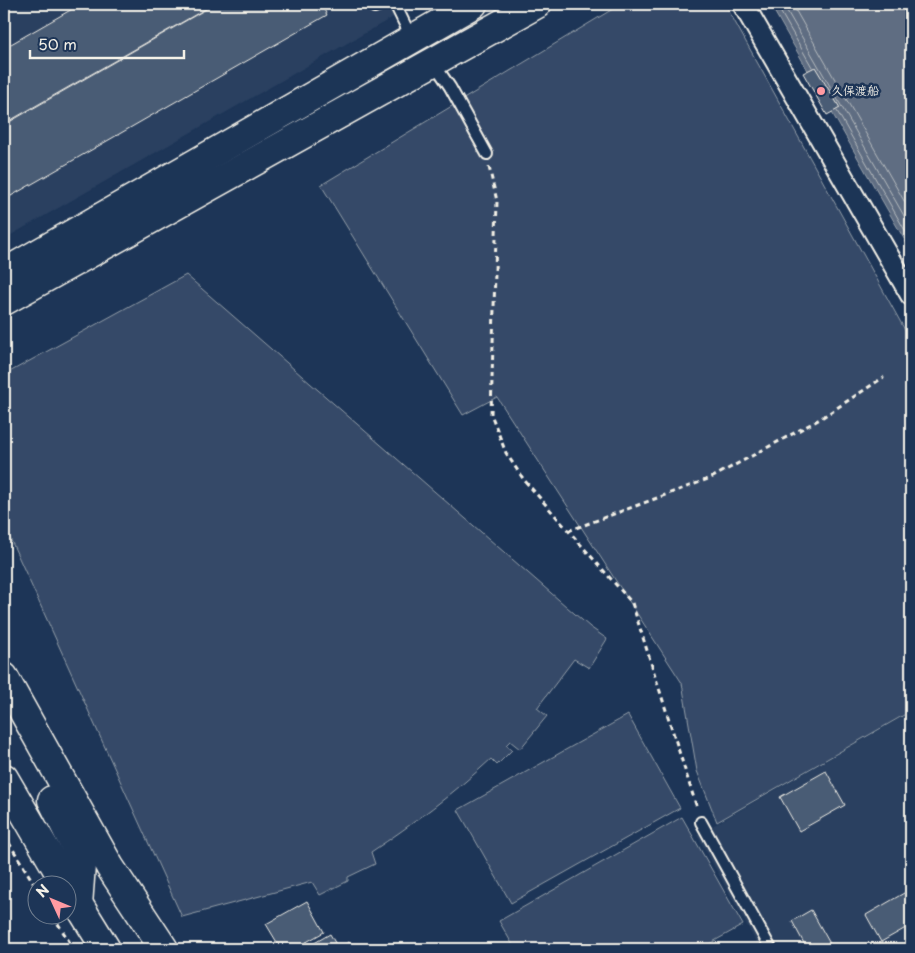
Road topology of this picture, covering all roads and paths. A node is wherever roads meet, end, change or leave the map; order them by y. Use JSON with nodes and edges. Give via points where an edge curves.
{"nodes":[{"id":1,"x":370,"y":4,"type":"edge"},
{"id":2,"x":383,"y":4,"type":"edge"},
{"id":3,"x":395,"y":4,"type":"edge"},
{"id":4,"x":473,"y":4,"type":"edge"},
{"id":5,"x":537,"y":4,"type":"edge"},
{"id":6,"x":743,"y":4,"type":"edge"},
{"id":7,"x":412,"y":39,"type":"junction"},
{"id":8,"x":432,"y":61,"type":"junction"},
{"id":9,"x":487,"y":154,"type":"joint"},
{"id":10,"x":4,"y":273,"type":"edge"},
{"id":11,"x":911,"y":296,"type":"edge"},
{"id":12,"x":4,"y":301,"type":"edge"},
{"id":13,"x":884,"y":377,"type":"dead end"},
{"id":14,"x":568,"y":531,"type":"junction"},
{"id":15,"x":4,"y":676,"type":"edge"},
{"id":16,"x":4,"y":712,"type":"edge"},
{"id":17,"x":4,"y":778,"type":"edge"},
{"id":18,"x":701,"y":822,"type":"joint"},
{"id":19,"x":4,"y":836,"type":"edge"},
{"id":20,"x":29,"y":876,"type":"edge"},
{"id":21,"x":62,"y":876,"type":"edge"},
{"id":22,"x":77,"y":876,"type":"edge"},
{"id":23,"x":78,"y":903,"type":"edge"},
{"id":24,"x":59,"y":926,"type":"edge"},
{"id":25,"x":74,"y":949,"type":"edge"},
{"id":26,"x":106,"y":949,"type":"edge"},
{"id":27,"x":164,"y":949,"type":"edge"},
{"id":28,"x":771,"y":949,"type":"edge"}],
"edges":[{"from":1,"to":2,"type":"lane","via":[[374,7]]},
{"from":3,"to":7,"type":"lane"},
{"from":4,"to":7,"type":"street"},
{"from":5,"to":8,"type":"street"},
{"from":6,"to":11,"type":"street"},
{"from":7,"to":10,"type":"street"},
{"from":8,"to":9,"type":"lane"},
{"from":8,"to":12,"type":"street"},
{"from":9,"to":14,"type":"path","via":[[496,201],[491,414],[506,453],[524,480]]},
{"from":13,"to":14,"type":"path","via":[[820,418],[711,478]]},
{"from":14,"to":18,"type":"path","via":[[632,604]]},
{"from":15,"to":27,"type":"street","via":[[110,867]]},
{"from":16,"to":22,"type":"street","via":[[76,848],[81,865]]},
{"from":17,"to":21,"type":"street"},
{"from":18,"to":28,"type":"lane"},
{"from":19,"to":20,"type":"path"},
{"from":23,"to":26,"type":"street"},
{"from":24,"to":25,"type":"path"}]}
